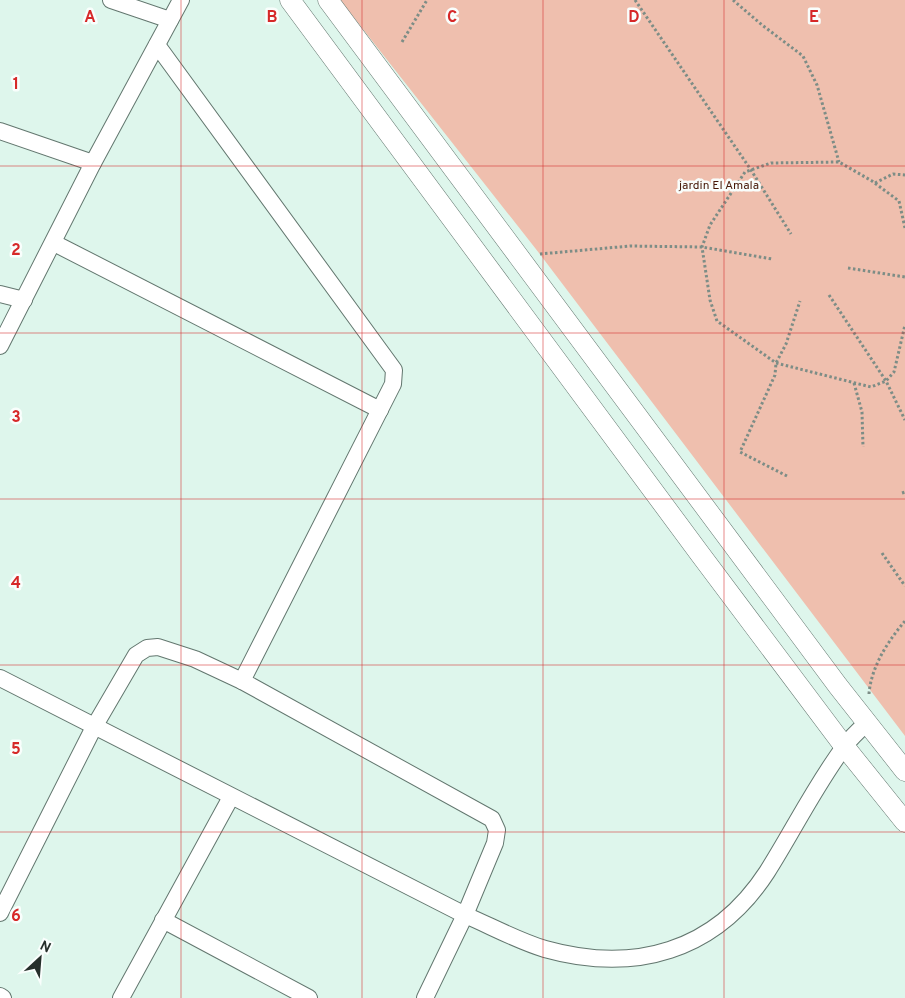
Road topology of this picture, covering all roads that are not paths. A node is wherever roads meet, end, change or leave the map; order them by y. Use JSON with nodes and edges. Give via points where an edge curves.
{"nodes":[{"id":1,"x":111,"y":0,"type":"edge"},
{"id":2,"x":181,"y":0,"type":"edge"},
{"id":3,"x":290,"y":0,"type":"edge"},
{"id":4,"x":328,"y":0,"type":"edge"},
{"id":5,"x":170,"y":20,"type":"junction"},
{"id":6,"x":157,"y":45,"type":"junction"},
{"id":7,"x":0,"y":131,"type":"edge"},
{"id":8,"x":93,"y":163,"type":"junction"},
{"id":9,"x":54,"y":243,"type":"junction"},
{"id":10,"x":0,"y":294,"type":"edge"},
{"id":11,"x":24,"y":300,"type":"junction"},
{"id":12,"x":0,"y":346,"type":"edge"},
{"id":13,"x":380,"y":410,"type":"junction"},
{"id":14,"x":727,"y":536,"type":"junction"},
{"id":15,"x":700,"y":554,"type":"junction"},
{"id":16,"x":0,"y":678,"type":"edge"},
{"id":17,"x":242,"y":682,"type":"junction"},
{"id":18,"x":867,"y":722,"type":"junction"},
{"id":19,"x":94,"y":727,"type":"junction"},
{"id":20,"x":844,"y":746,"type":"junction"},
{"id":21,"x":905,"y":771,"type":"edge"},
{"id":22,"x":231,"y":797,"type":"junction"},
{"id":23,"x":905,"y":822,"type":"edge"},
{"id":24,"x":0,"y":913,"type":"edge"},
{"id":25,"x":464,"y":916,"type":"junction"},
{"id":26,"x":163,"y":920,"type":"junction"},
{"id":27,"x":121,"y":998,"type":"edge"},
{"id":28,"x":309,"y":998,"type":"edge"},
{"id":29,"x":425,"y":998,"type":"edge"}],
"edges":[{"from":1,"to":5,"type":"street"},
{"from":2,"to":5,"type":"street"},
{"from":3,"to":15,"type":"street"},
{"from":4,"to":14,"type":"street"},
{"from":5,"to":6,"type":"street"},
{"from":6,"to":8,"type":"street"},
{"from":6,"to":13,"type":"street","via":[[388,358],[394,370],[393,384]]},
{"from":7,"to":8,"type":"street"},
{"from":8,"to":9,"type":"street"},
{"from":9,"to":11,"type":"street"},
{"from":9,"to":13,"type":"street"},
{"from":10,"to":11,"type":"street"},
{"from":11,"to":12,"type":"street"},
{"from":13,"to":17,"type":"street"},
{"from":14,"to":15,"type":"street"},
{"from":14,"to":18,"type":"street"},
{"from":15,"to":20,"type":"street"},
{"from":16,"to":19,"type":"street"},
{"from":17,"to":19,"type":"street","via":[[184,654],[158,647],[147,648],[136,655]]},
{"from":17,"to":25,"type":"street","via":[[492,819],[497,830],[495,843]]},
{"from":18,"to":20,"type":"street"},
{"from":18,"to":21,"type":"street"},
{"from":19,"to":22,"type":"street"},
{"from":19,"to":24,"type":"street"},
{"from":20,"to":23,"type":"street"},
{"from":20,"to":25,"type":"street","via":[[767,873],[724,923],[699,939],[652,955],[593,957],[544,948]]},
{"from":22,"to":25,"type":"street"},
{"from":22,"to":26,"type":"street"},
{"from":25,"to":29,"type":"street"},
{"from":26,"to":27,"type":"street"},
{"from":26,"to":28,"type":"street"}]}
